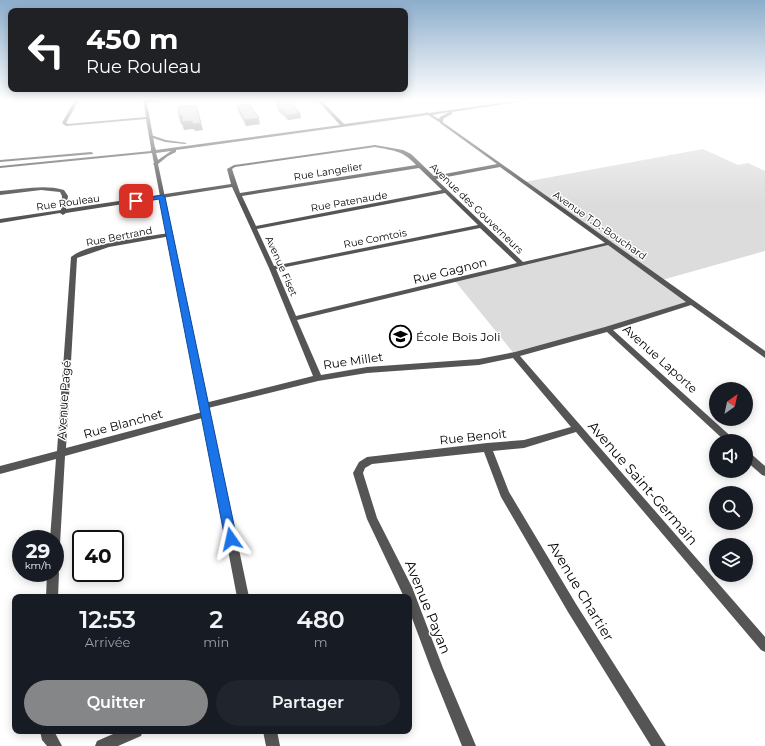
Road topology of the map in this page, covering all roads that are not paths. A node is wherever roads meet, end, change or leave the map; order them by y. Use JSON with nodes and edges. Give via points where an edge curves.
{"nodes":[{"id":1,"x":262,"y":135,"type":"edge"},
{"id":2,"x":459,"y":135,"type":"edge"},
{"id":3,"x":151,"y":136,"type":"joint"},
{"id":4,"x":187,"y":145,"type":"junction"},
{"id":5,"x":153,"y":150,"type":"junction"},
{"id":6,"x":120,"y":156,"type":"junction"},
{"id":7,"x":0,"y":161,"type":"edge"},
{"id":8,"x":155,"y":164,"type":"junction"},
{"id":9,"x":501,"y":165,"type":"junction"},
{"id":10,"x":234,"y":166,"type":"joint"},
{"id":11,"x":420,"y":166,"type":"junction"},
{"id":12,"x":0,"y":167,"type":"edge"},
{"id":13,"x":433,"y":178,"type":"junction"},
{"id":14,"x":234,"y":185,"type":"junction"},
{"id":15,"x":447,"y":192,"type":"junction"},
{"id":16,"x":0,"y":193,"type":"edge"},
{"id":17,"x":238,"y":195,"type":"junction"},
{"id":18,"x":162,"y":197,"type":"junction"},
{"id":19,"x":63,"y":212,"type":"junction"},
{"id":20,"x":0,"y":221,"type":"edge"},
{"id":21,"x":482,"y":226,"type":"junction"},
{"id":22,"x":253,"y":228,"type":"junction"},
{"id":23,"x":169,"y":235,"type":"junction"},
{"id":24,"x":610,"y":243,"type":"junction"},
{"id":25,"x":74,"y":256,"type":"joint"},
{"id":26,"x":522,"y":265,"type":"junction"},
{"id":27,"x":272,"y":268,"type":"junction"},
{"id":28,"x":693,"y":302,"type":"junction"},
{"id":29,"x":294,"y":319,"type":"junction"},
{"id":30,"x":608,"y":329,"type":"junction"},
{"id":31,"x":515,"y":355,"type":"junction"},
{"id":32,"x":765,"y":355,"type":"edge"},
{"id":33,"x":318,"y":378,"type":"junction"},
{"id":34,"x":205,"y":410,"type":"junction"},
{"id":35,"x":578,"y":428,"type":"junction"},
{"id":36,"x":723,"y":434,"type":"edge"},
{"id":37,"x":487,"y":447,"type":"junction"},
{"id":38,"x":61,"y":453,"type":"junction"},
{"id":39,"x":370,"y":460,"type":"joint"},
{"id":40,"x":753,"y":461,"type":"edge"},
{"id":41,"x":0,"y":470,"type":"edge"},
{"id":42,"x":765,"y":472,"type":"edge"},
{"id":43,"x":56,"y":530,"type":"edge"},
{"id":44,"x":53,"y":582,"type":"edge"},
{"id":45,"x":52,"y":594,"type":"edge"},
{"id":46,"x":241,"y":594,"type":"edge"},
{"id":47,"x":409,"y":594,"type":"edge"},
{"id":48,"x":412,"y":602,"type":"edge"},
{"id":49,"x":765,"y":646,"type":"edge"},
{"id":50,"x":46,"y":734,"type":"edge"},
{"id":51,"x":129,"y":734,"type":"edge"},
{"id":52,"x":271,"y":734,"type":"edge"},
{"id":53,"x":54,"y":745,"type":"edge"},
{"id":54,"x":102,"y":746,"type":"edge"},
{"id":55,"x":273,"y":746,"type":"edge"},
{"id":56,"x":469,"y":746,"type":"edge"},
{"id":57,"x":659,"y":746,"type":"edge"}],
"edges":[{"from":1,"to":4,"type":"street"},
{"from":2,"to":9,"type":"street","name":"Avenue T.D.-Bouchard"},
{"from":3,"to":4,"type":"street"},
{"from":3,"to":5,"type":"street"},
{"from":4,"to":5,"type":"street"},
{"from":4,"to":8,"type":"street","via":[[171,152]]},
{"from":5,"to":6,"type":"street"},
{"from":5,"to":7,"type":"street"},
{"from":5,"to":8,"type":"street"},
{"from":6,"to":8,"type":"street","via":[[148,159]]},
{"from":6,"to":12,"type":"street"},
{"from":8,"to":18,"type":"street"},
{"from":9,"to":13,"type":"street"},
{"from":9,"to":24,"type":"street","name":"Avenue T.D.-Bouchard"},
{"from":10,"to":11,"type":"street","name":"Avenue des Gouverneurs","via":[[375,146],[401,151]]},
{"from":10,"to":14,"type":"street","name":"Avenue Fiset","via":[[228,169]]},
{"from":11,"to":13,"type":"street","name":"Avenue des Gouverneurs"},
{"from":11,"to":17,"type":"street","name":"Rue Langelier"},
{"from":13,"to":15,"type":"street","name":"Avenue des Gouverneurs"},
{"from":14,"to":17,"type":"street","name":"Avenue Fiset"},
{"from":14,"to":18,"type":"street","name":"Rue Rouleau"},
{"from":15,"to":21,"type":"street","name":"Avenue des Gouverneurs"},
{"from":15,"to":22,"type":"street","name":"Rue Patenaude"},
{"from":16,"to":19,"type":"street","via":[[59,189],[64,196]]},
{"from":17,"to":22,"type":"street","name":"Avenue Fiset"},
{"from":18,"to":19,"type":"street","name":"Rue Rouleau"},
{"from":18,"to":23,"type":"street"},
{"from":19,"to":20,"type":"street","name":"Rue Rouleau"},
{"from":21,"to":26,"type":"street","name":"Avenue des Gouverneurs"},
{"from":21,"to":27,"type":"street","name":"Rue Comtois"},
{"from":22,"to":27,"type":"street","name":"Avenue Fiset"},
{"from":23,"to":25,"type":"street","name":"Rue Bertrand","via":[[104,247]]},
{"from":23,"to":34,"type":"street"},
{"from":24,"to":26,"type":"street","name":"Rue Gagnon"},
{"from":24,"to":28,"type":"street","name":"Avenue T.D.-Bouchard"},
{"from":25,"to":38,"type":"street","name":"Avenue Pagé"},
{"from":26,"to":29,"type":"street","name":"Rue Gagnon"},
{"from":27,"to":29,"type":"street","name":"Avenue Fiset"},
{"from":28,"to":30,"type":"street","name":"Rue Millet"},
{"from":28,"to":32,"type":"street","name":"Avenue T.D.-Bouchard"},
{"from":29,"to":33,"type":"street","name":"Avenue Fiset"},
{"from":30,"to":31,"type":"street","name":"Rue Millet"},
{"from":30,"to":36,"type":"street","name":"Avenue Laporte"},
{"from":31,"to":33,"type":"street","name":"Rue Millet","via":[[479,362],[367,370]]},
{"from":31,"to":35,"type":"street","name":"Avenue Saint-Germain"},
{"from":33,"to":34,"type":"street","name":"Rue Millet"},
{"from":34,"to":38,"type":"street","name":"Rue Blanchet"},
{"from":34,"to":46,"type":"street"},
{"from":35,"to":37,"type":"street","name":"Rue Benoit","via":[[524,444]]},
{"from":35,"to":49,"type":"street","name":"Avenue Saint-Germain"},
{"from":37,"to":39,"type":"street","name":"Rue Benoit"},
{"from":37,"to":57,"type":"street","name":"Avenue Chartier","via":[[505,494],[572,608]]},
{"from":38,"to":41,"type":"street","name":"Rue Blanchet"},
{"from":38,"to":43,"type":"street","name":"Avenue Pagé"},
{"from":39,"to":47,"type":"street","name":"Avenue Payan","via":[[362,464],[358,473],[372,519]]},
{"from":40,"to":42,"type":"street"},
{"from":44,"to":45,"type":"street"},
{"from":48,"to":56,"type":"street","name":"Avenue Payan","via":[[436,669]]},
{"from":50,"to":53,"type":"street"},
{"from":51,"to":54,"type":"street"},
{"from":52,"to":55,"type":"street"}]}
